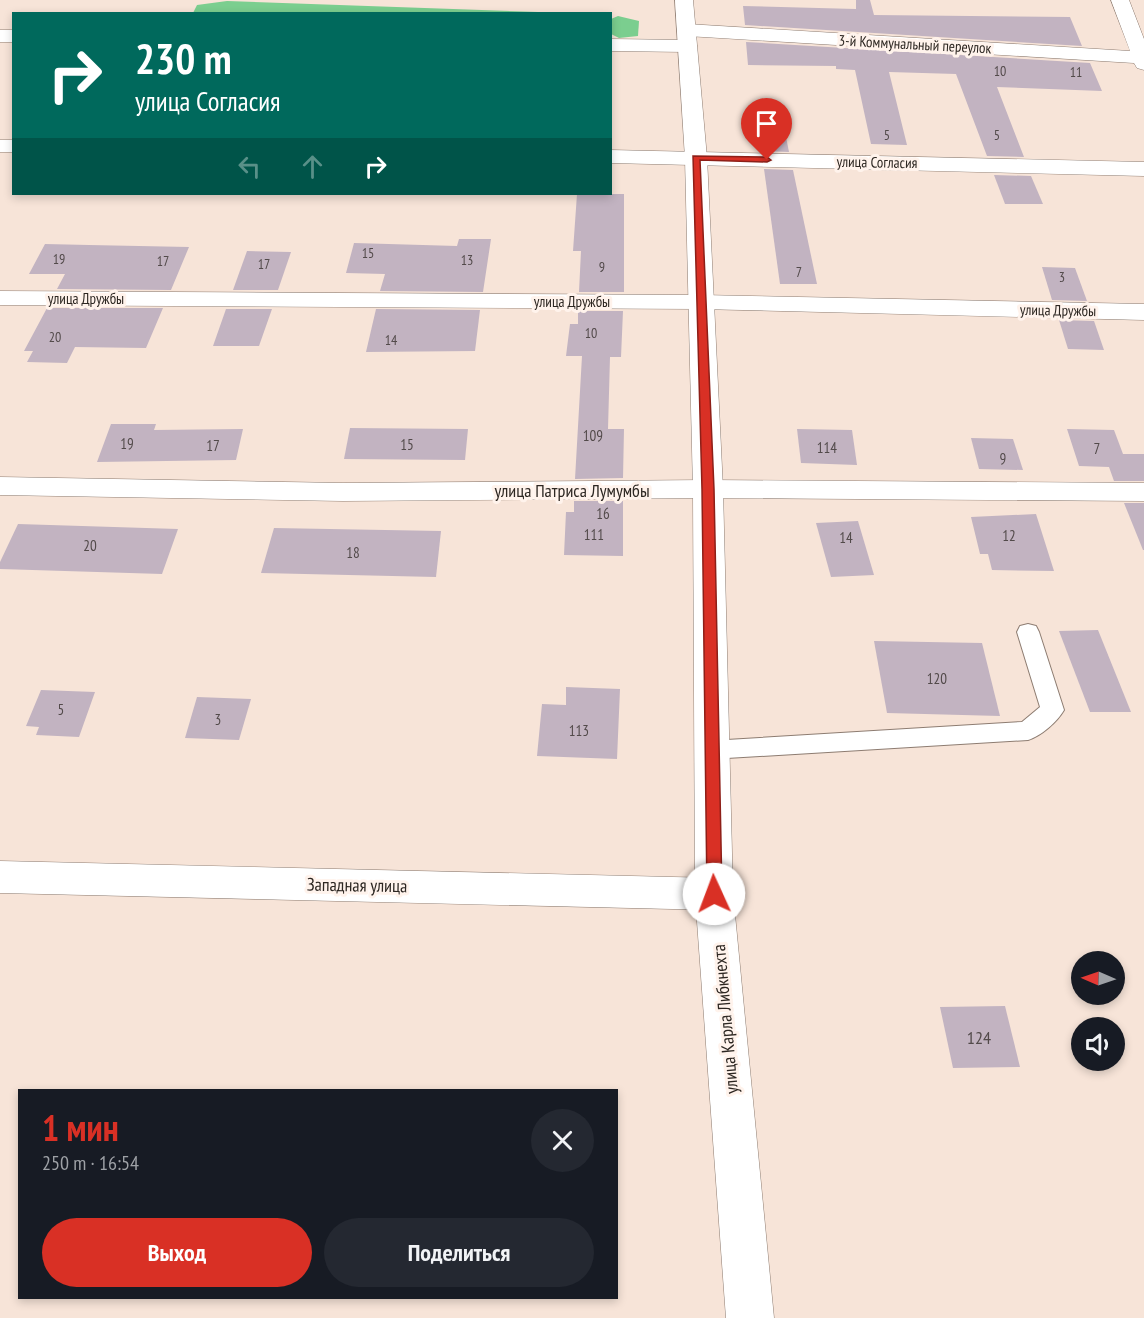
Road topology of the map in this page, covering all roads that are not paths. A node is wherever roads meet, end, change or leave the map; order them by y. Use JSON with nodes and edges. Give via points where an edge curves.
{"nodes":[{"id":1,"x":1120,"y":0,"type":"edge"},
{"id":2,"x":686,"y":25,"type":"edge"},
{"id":3,"x":612,"y":44,"type":"edge"},
{"id":4,"x":1143,"y":60,"type":"edge"},
{"id":5,"x":612,"y":156,"type":"edge"},
{"id":6,"x":696,"y":158,"type":"junction"},
{"id":7,"x":1144,"y":169,"type":"edge"},
{"id":8,"x":0,"y":298,"type":"edge"},
{"id":9,"x":700,"y":302,"type":"junction"},
{"id":10,"x":1144,"y":312,"type":"edge"},
{"id":11,"x":0,"y":486,"type":"edge"},
{"id":12,"x":708,"y":489,"type":"junction"},
{"id":13,"x":1144,"y":492,"type":"edge"},
{"id":14,"x":1028,"y":632,"type":"dead end"},
{"id":15,"x":710,"y":750,"type":"junction"},
{"id":16,"x":0,"y":877,"type":"edge"},
{"id":17,"x":714,"y":894,"type":"junction"},
{"id":18,"x":750,"y":1318,"type":"edge"}],
"edges":[{"from":1,"to":4,"type":"street"},
{"from":2,"to":3,"type":"street","name":"3-й Коммунальный переулок"},
{"from":2,"to":4,"type":"street","name":"3-й Коммунальный переулок"},
{"from":2,"to":6,"type":"street","name":"улица Карла Либкнехта"},
{"from":5,"to":6,"type":"street","name":"улица Согласия"},
{"from":6,"to":7,"type":"street","name":"улица Согласия"},
{"from":6,"to":9,"type":"street","name":"улица Карла Либкнехта"},
{"from":8,"to":9,"type":"street","name":"улица Дружбы"},
{"from":9,"to":10,"type":"street","name":"улица Дружбы"},
{"from":9,"to":12,"type":"street","name":"улица Карла Либкнехта"},
{"from":11,"to":12,"type":"street","name":"улица Патриса Лумумбы","via":[[344,492]]},
{"from":12,"to":13,"type":"street","name":"улица Патриса Лумумбы"},
{"from":12,"to":15,"type":"street","name":"улица Карла Либкнехта"},
{"from":14,"to":15,"type":"lane","via":[[1052,710],[1028,731]]},
{"from":15,"to":17,"type":"street","name":"улица Карла Либкнехта"},
{"from":16,"to":17,"type":"street","name":"Западная улица"},
{"from":17,"to":18,"type":"street","name":"улица Карла Либкнехта"}]}
